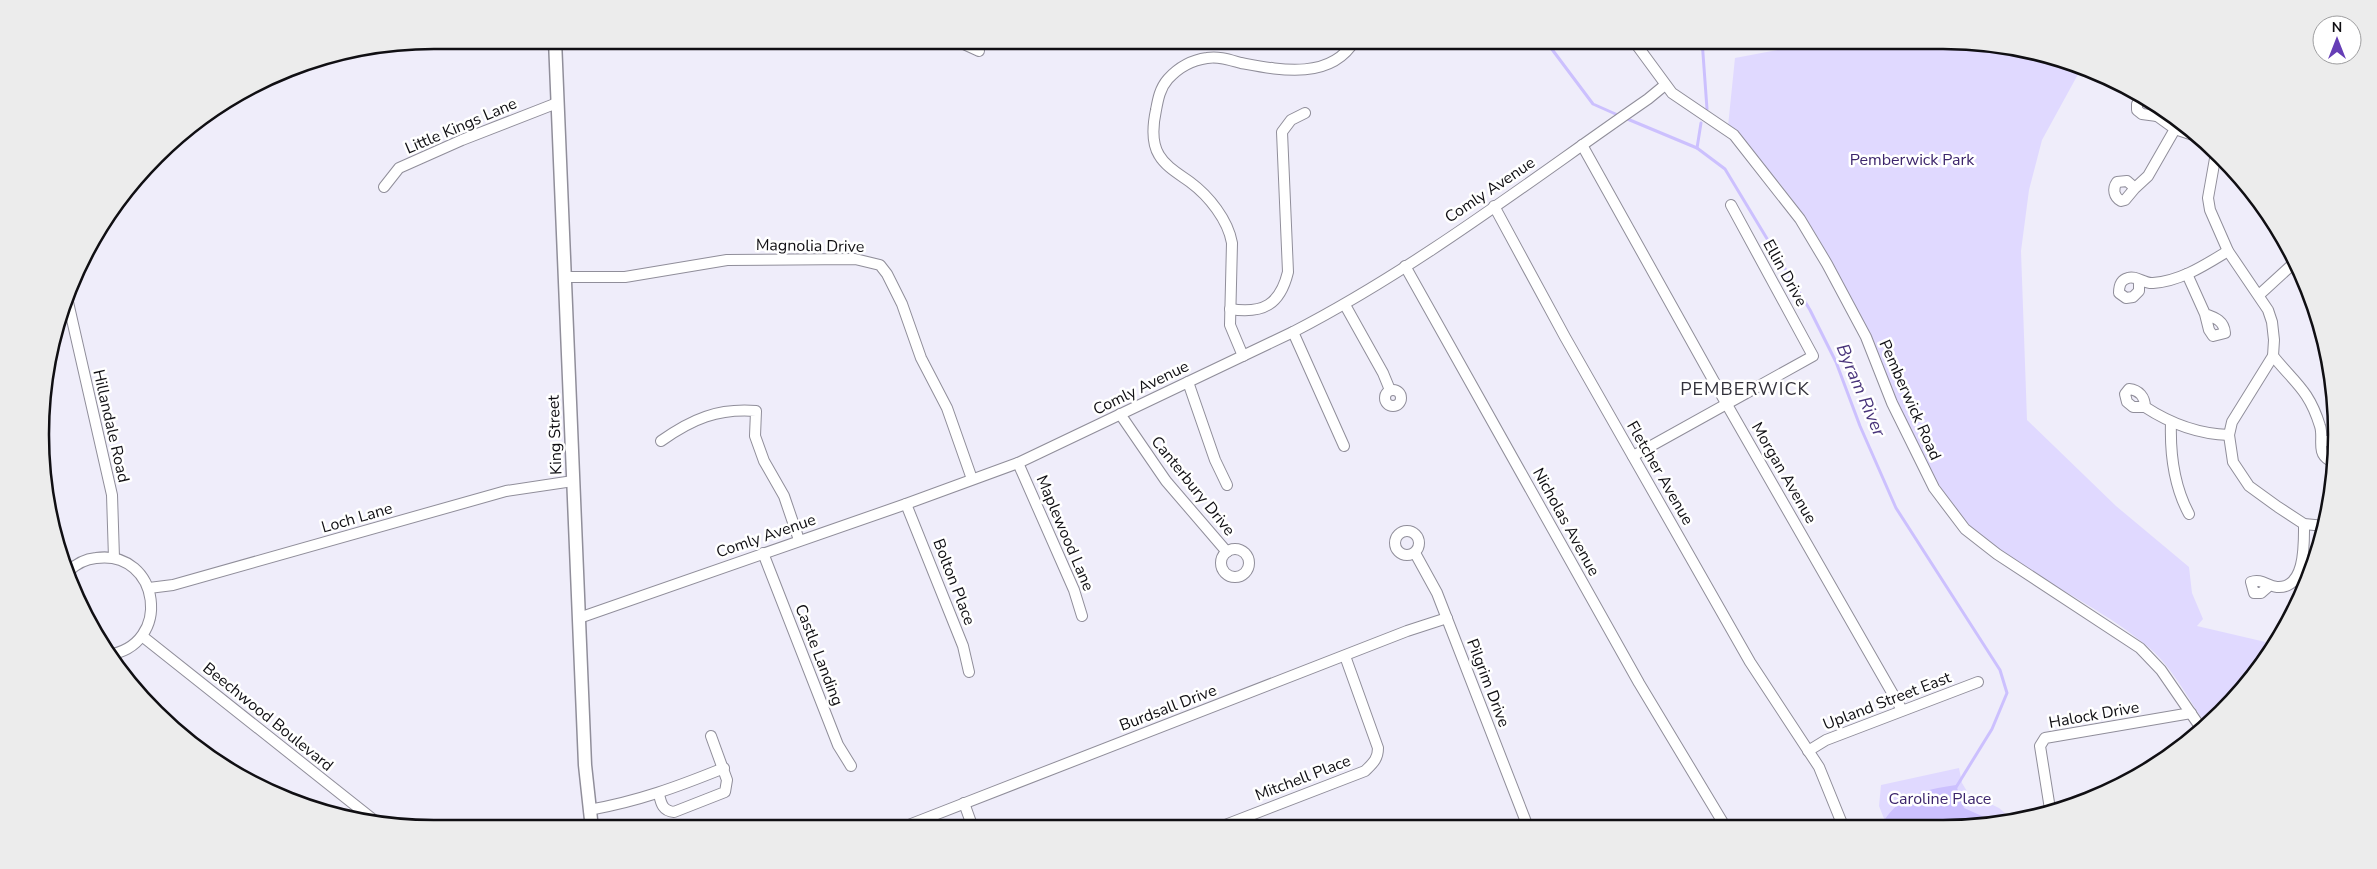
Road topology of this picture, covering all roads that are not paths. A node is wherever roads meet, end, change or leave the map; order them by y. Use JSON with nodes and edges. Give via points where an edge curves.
{"nodes":[{"id":1,"x":555,"y":49,"type":"edge"},
{"id":2,"x":975,"y":49,"type":"edge"},
{"id":3,"x":1348,"y":49,"type":"edge"},
{"id":4,"x":1640,"y":49,"type":"edge"},
{"id":5,"x":979,"y":51,"type":"dead end"},
{"id":6,"x":1665,"y":85,"type":"junction"},
{"id":7,"x":2138,"y":102,"type":"edge"},
{"id":8,"x":557,"y":103,"type":"junction"},
{"id":9,"x":1304,"y":113,"type":"dead end"},
{"id":10,"x":2157,"y":116,"type":"joint"},
{"id":11,"x":2175,"y":129,"type":"junction"},
{"id":12,"x":2181,"y":131,"type":"edge"},
{"id":13,"x":1582,"y":145,"type":"junction"},
{"id":14,"x":2214,"y":161,"type":"edge"},
{"id":15,"x":384,"y":187,"type":"dead end"},
{"id":16,"x":2135,"y":188,"type":"dead end"},
{"id":17,"x":1730,"y":205,"type":"dead end"},
{"id":18,"x":1494,"y":206,"type":"junction"},
{"id":19,"x":2228,"y":251,"type":"junction"},
{"id":20,"x":1405,"y":266,"type":"junction"},
{"id":21,"x":2289,"y":267,"type":"edge"},
{"id":22,"x":2187,"y":274,"type":"junction"},
{"id":23,"x":566,"y":277,"type":"junction"},
{"id":24,"x":2139,"y":281,"type":"dead end"},
{"id":25,"x":2259,"y":295,"type":"junction"},
{"id":26,"x":1344,"y":305,"type":"junction"},
{"id":27,"x":70,"y":309,"type":"edge"},
{"id":28,"x":1230,"y":309,"type":"junction"},
{"id":29,"x":2205,"y":314,"type":"dead end"},
{"id":30,"x":1293,"y":332,"type":"junction"},
{"id":31,"x":1243,"y":356,"type":"junction"},
{"id":32,"x":2273,"y":356,"type":"junction"},
{"id":33,"x":1188,"y":382,"type":"junction"},
{"id":34,"x":1390,"y":390,"type":"dead end"},
{"id":35,"x":1726,"y":403,"type":"junction"},
{"id":36,"x":2145,"y":407,"type":"dead end"},
{"id":37,"x":1120,"y":414,"type":"junction"},
{"id":38,"x":2171,"y":423,"type":"junction"},
{"id":39,"x":2229,"y":435,"type":"junction"},
{"id":40,"x":661,"y":441,"type":"dead end"},
{"id":41,"x":2322,"y":441,"type":"junction"},
{"id":42,"x":2328,"y":441,"type":"edge"},
{"id":43,"x":1344,"y":446,"type":"dead end"},
{"id":44,"x":1633,"y":456,"type":"junction"},
{"id":45,"x":2327,"y":459,"type":"edge"},
{"id":46,"x":1018,"y":462,"type":"junction"},
{"id":47,"x":972,"y":479,"type":"junction"},
{"id":48,"x":573,"y":481,"type":"junction"},
{"id":49,"x":1227,"y":485,"type":"dead end"},
{"id":50,"x":906,"y":504,"type":"junction"},
{"id":51,"x":2189,"y":514,"type":"dead end"},
{"id":52,"x":2304,"y":524,"type":"junction"},
{"id":53,"x":2317,"y":525,"type":"edge"},
{"id":54,"x":799,"y":540,"type":"junction"},
{"id":55,"x":763,"y":552,"type":"junction"},
{"id":56,"x":1227,"y":552,"type":"dead end"},
{"id":57,"x":1415,"y":552,"type":"dead end"},
{"id":58,"x":114,"y":558,"type":"junction"},
{"id":59,"x":73,"y":568,"type":"edge"},
{"id":60,"x":2270,"y":586,"type":"dead end"},
{"id":61,"x":149,"y":588,"type":"junction"},
{"id":62,"x":1082,"y":616,"type":"dead end"},
{"id":63,"x":579,"y":618,"type":"junction"},
{"id":64,"x":1447,"y":618,"type":"junction"},
{"id":65,"x":142,"y":636,"type":"junction"},
{"id":66,"x":117,"y":653,"type":"edge"},
{"id":67,"x":1345,"y":656,"type":"junction"},
{"id":68,"x":969,"y":672,"type":"dead end"},
{"id":69,"x":1978,"y":682,"type":"dead end"},
{"id":70,"x":1902,"y":710,"type":"junction"},
{"id":71,"x":2191,"y":713,"type":"junction"},
{"id":72,"x":2198,"y":724,"type":"edge"},
{"id":73,"x":712,"y":736,"type":"dead end"},
{"id":74,"x":1808,"y":751,"type":"junction"},
{"id":75,"x":851,"y":766,"type":"dead end"},
{"id":76,"x":724,"y":768,"type":"junction"},
{"id":77,"x":659,"y":794,"type":"junction"},
{"id":78,"x":964,"y":803,"type":"junction"},
{"id":79,"x":2049,"y":805,"type":"edge"},
{"id":80,"x":589,"y":810,"type":"junction"},
{"id":81,"x":366,"y":814,"type":"edge"},
{"id":82,"x":591,"y":820,"type":"edge"},
{"id":83,"x":921,"y":820,"type":"edge"},
{"id":84,"x":970,"y":820,"type":"edge"},
{"id":85,"x":1238,"y":820,"type":"edge"},
{"id":86,"x":1525,"y":820,"type":"edge"},
{"id":87,"x":1722,"y":820,"type":"edge"},
{"id":88,"x":1841,"y":820,"type":"edge"}],
"edges":[{"from":1,"to":8,"type":"main road","name":"King Street"},
{"from":2,"to":5,"type":"street"},
{"from":3,"to":28,"type":"street","via":[[1334,61],[1312,69],[1278,70],[1219,58],[1198,60],[1178,70],[1162,89],[1153,123],[1158,155],[1204,195],[1230,232]]},
{"from":4,"to":6,"type":"street","name":"Pemberwick Road"},
{"from":6,"to":13,"type":"street","name":"Comly Avenue"},
{"from":6,"to":71,"type":"street","name":"Pemberwick Road","via":[[1686,104],[1734,135],[1800,219],[1866,337],[1892,403],[1931,481],[1964,529],[2140,648],[2161,670]]},
{"from":7,"to":10,"type":"street","via":[[2137,110],[2142,114]]},
{"from":8,"to":15,"type":"street","name":"Little Kings Lane","via":[[399,168]]},
{"from":8,"to":23,"type":"main road","name":"King Street"},
{"from":9,"to":28,"type":"street","via":[[1291,120],[1282,132],[1288,272],[1283,290],[1277,300],[1266,306],[1248,311]]},
{"from":10,"to":11,"type":"street"},
{"from":11,"to":12,"type":"street"},
{"from":11,"to":16,"type":"street","via":[[2148,176]]},
{"from":13,"to":18,"type":"street","name":"Comly Avenue"},
{"from":13,"to":35,"type":"street","name":"Morgan Avenue"},
{"from":14,"to":19,"type":"street","via":[[2208,198],[2213,220]]},
{"from":17,"to":35,"type":"street","name":"Ellin Drive","via":[[1813,356]]},
{"from":18,"to":20,"type":"street","name":"Comly Avenue"},
{"from":18,"to":44,"type":"street","name":"Fletcher Avenue"},
{"from":19,"to":22,"type":"street"},
{"from":19,"to":25,"type":"street"},
{"from":20,"to":26,"type":"street","name":"Comly Avenue"},
{"from":20,"to":87,"type":"street","name":"Nicholas Avenue","via":[[1635,675]]},
{"from":21,"to":25,"type":"street"},
{"from":22,"to":24,"type":"street","via":[[2171,281],[2148,284]]},
{"from":22,"to":29,"type":"street"},
{"from":23,"to":47,"type":"street","name":"Magnolia Drive","via":[[625,277],[727,260],[855,259],[880,265],[895,289],[921,358],[947,408]]},
{"from":23,"to":48,"type":"main road","name":"King Street"},
{"from":25,"to":32,"type":"street","via":[[2272,322]]},
{"from":26,"to":30,"type":"street","name":"Comly Avenue"},
{"from":26,"to":34,"type":"street"},
{"from":27,"to":58,"type":"street","name":"Hillandale Road","via":[[112,495]]},
{"from":28,"to":31,"type":"street","via":[[1233,336]]},
{"from":30,"to":31,"type":"street","name":"Comly Avenue"},
{"from":30,"to":43,"type":"street"},
{"from":31,"to":33,"type":"street","name":"Comly Avenue"},
{"from":32,"to":39,"type":"street","via":[[2232,422]]},
{"from":32,"to":41,"type":"street","via":[[2307,393]]},
{"from":33,"to":37,"type":"street","name":"Comly Avenue"},
{"from":33,"to":49,"type":"street"},
{"from":35,"to":44,"type":"street"},
{"from":35,"to":70,"type":"street","name":"Morgan Avenue"},
{"from":36,"to":38,"type":"street"},
{"from":37,"to":46,"type":"street","name":"Comly Avenue"},
{"from":37,"to":56,"type":"street","name":"Canterbury Drive","via":[[1166,482]]},
{"from":38,"to":39,"type":"street","via":[[2210,434]]},
{"from":38,"to":51,"type":"street","via":[[2174,469],[2182,501]]},
{"from":39,"to":52,"type":"street","via":[[2233,462],[2244,480]]},
{"from":40,"to":54,"type":"street","via":[[702,417],[725,411],[756,411],[755,436],[764,461],[784,496]]},
{"from":41,"to":42,"type":"street"},
{"from":41,"to":45,"type":"street","via":[[2321,451]]},
{"from":44,"to":74,"type":"street","name":"Fletcher Avenue","via":[[1750,662]]},
{"from":46,"to":47,"type":"street","name":"Comly Avenue"},
{"from":46,"to":62,"type":"street","name":"Maplewood Lane","via":[[1074,590]]},
{"from":47,"to":50,"type":"street","name":"Comly Avenue"},
{"from":48,"to":61,"type":"street","name":"Loch Lane","via":[[506,491],[173,585]]},
{"from":48,"to":63,"type":"main road","name":"King Street"},
{"from":50,"to":54,"type":"street","name":"Comly Avenue"},
{"from":50,"to":68,"type":"street","name":"Bolton Place","via":[[959,637]]},
{"from":52,"to":53,"type":"street"},
{"from":52,"to":60,"type":"street","via":[[2302,562],[2298,572],[2287,586]]},
{"from":54,"to":55,"type":"street","name":"Comly Avenue"},
{"from":55,"to":63,"type":"street","name":"Comly Avenue"},
{"from":55,"to":75,"type":"street","name":"Castle Landing","via":[[838,745]]},
{"from":57,"to":64,"type":"street","name":"Pilgrim Drive"},
{"from":58,"to":59,"type":"street","via":[[91,558]]},
{"from":58,"to":61,"type":"street","via":[[134,568]]},
{"from":61,"to":65,"type":"street","via":[[152,612]]},
{"from":63,"to":80,"type":"main road","name":"King Street"},
{"from":64,"to":67,"type":"street","name":"Burdsall Drive"},
{"from":64,"to":86,"type":"street","name":"Pilgrim Drive"},
{"from":65,"to":66,"type":"street","via":[[135,644]]},
{"from":65,"to":81,"type":"street","name":"Beechwood Boulevard"},
{"from":67,"to":78,"type":"street","name":"Burdsall Drive"},
{"from":67,"to":85,"type":"street","name":"Mitchell Place","via":[[1378,748],[1378,756],[1365,771]]},
{"from":69,"to":70,"type":"street","name":"Upland Street East"},
{"from":70,"to":74,"type":"street","name":"Upland Street East","via":[[1826,740]]},
{"from":71,"to":72,"type":"street","name":"Pemberwick Road"},
{"from":71,"to":79,"type":"street","name":"Halock Drive","via":[[2045,738],[2040,746]]},
{"from":73,"to":76,"type":"street"},
{"from":74,"to":88,"type":"street","via":[[1819,767]]},
{"from":76,"to":77,"type":"street"},
{"from":76,"to":77,"type":"street","via":[[728,785],[725,792],[714,798],[674,812],[665,809]]},
{"from":77,"to":80,"type":"street"},
{"from":78,"to":83,"type":"street","name":"Burdsall Drive"},
{"from":78,"to":84,"type":"street"},
{"from":80,"to":82,"type":"main road","name":"King Street"}]}
